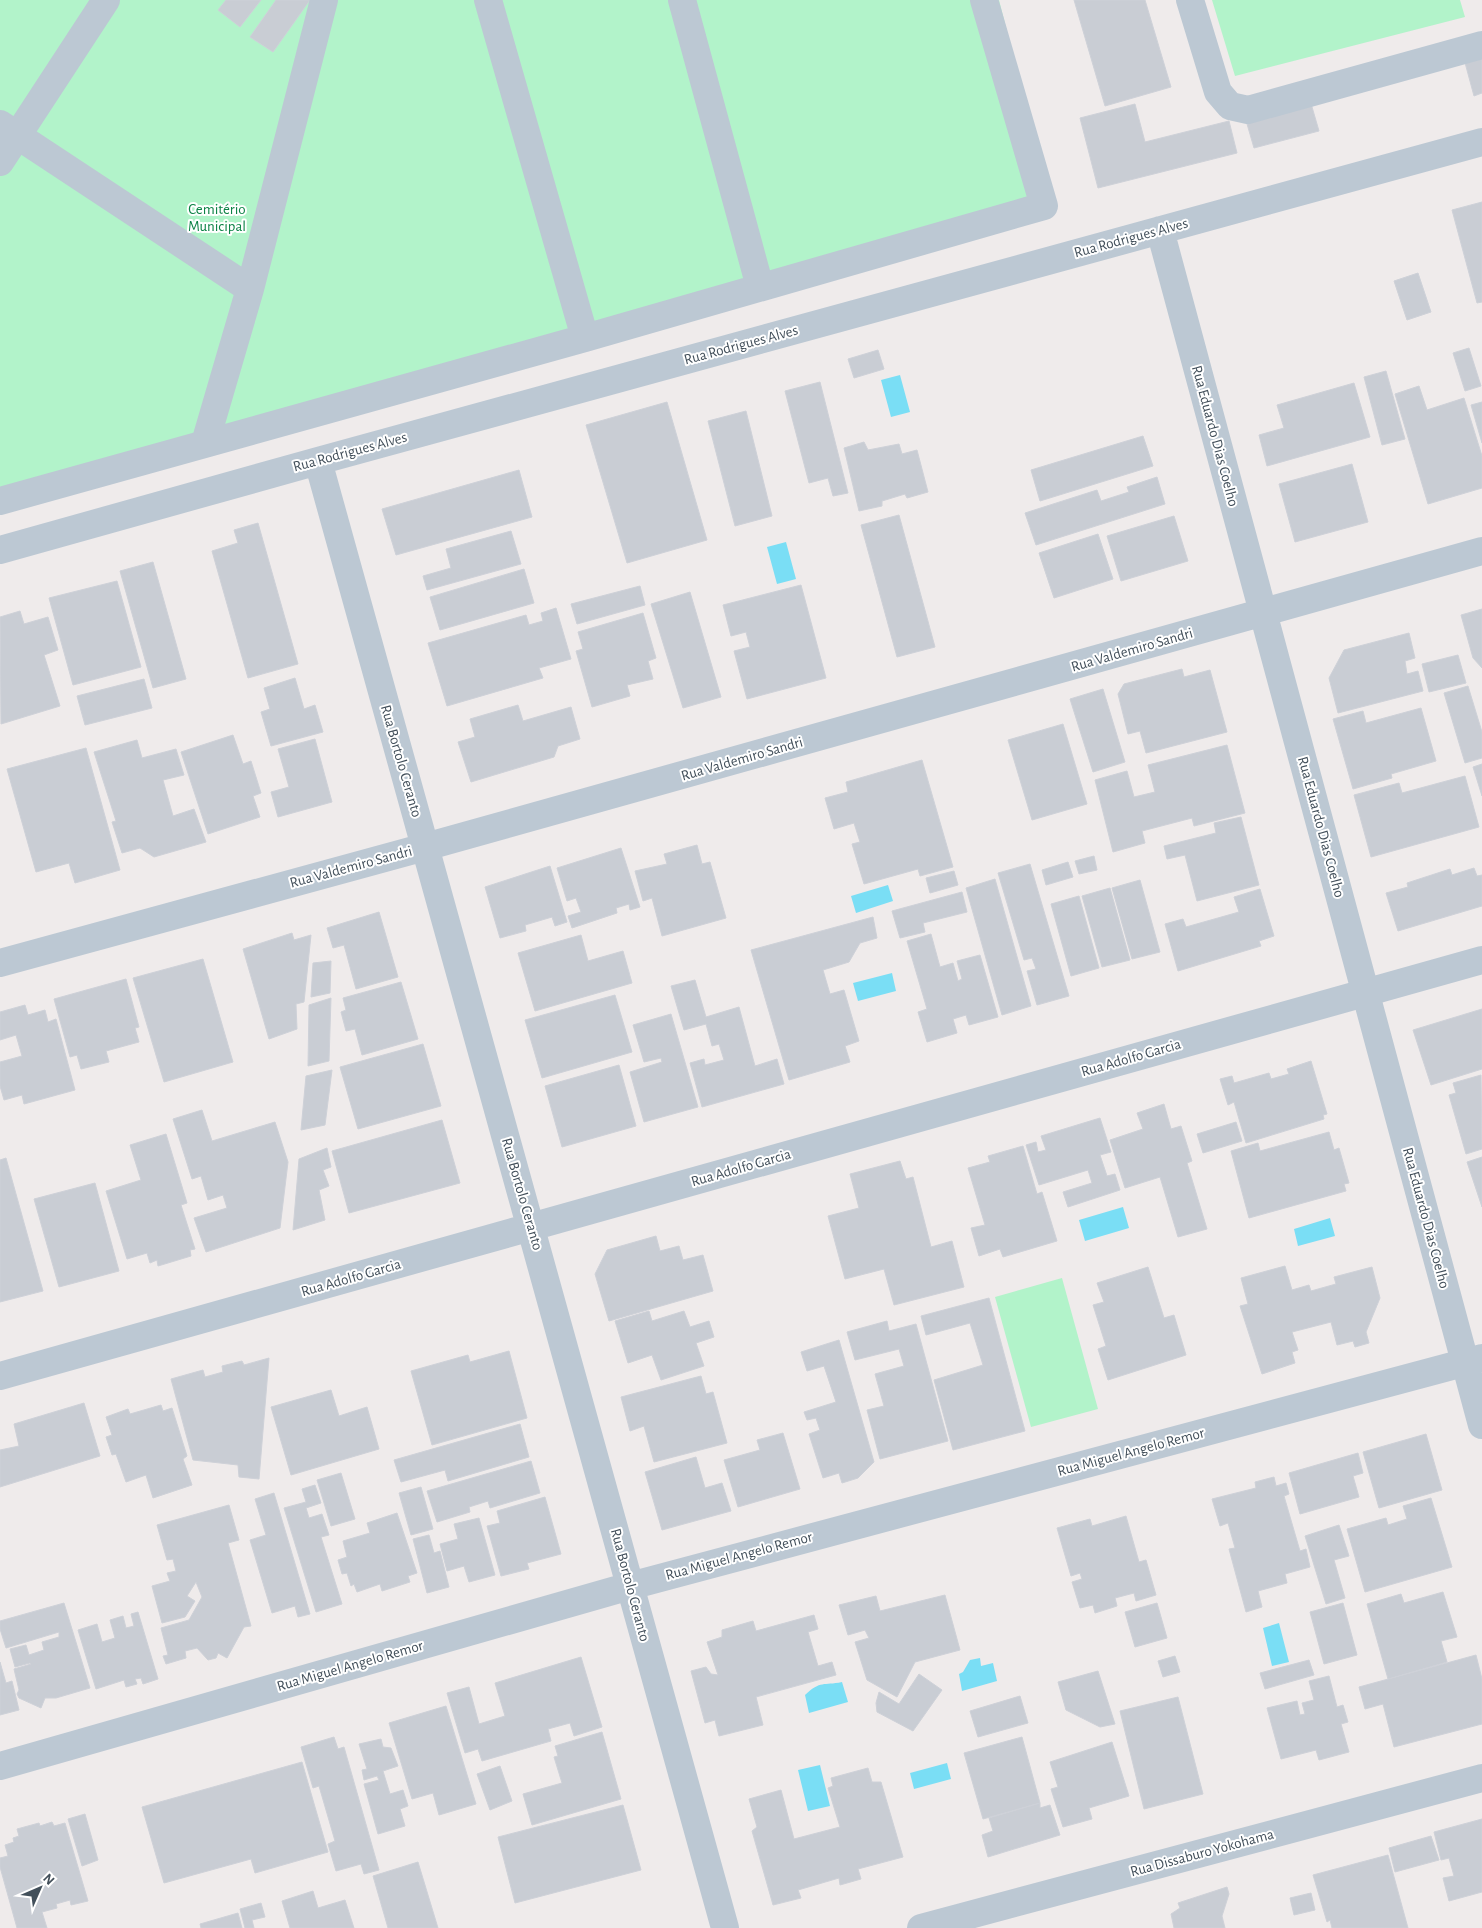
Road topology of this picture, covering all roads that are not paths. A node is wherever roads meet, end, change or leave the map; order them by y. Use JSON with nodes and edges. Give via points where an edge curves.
{"nodes":[{"id":1,"x":106,"y":0,"type":"edge"},
{"id":2,"x":324,"y":0,"type":"edge"},
{"id":3,"x":488,"y":0,"type":"edge"},
{"id":4,"x":682,"y":0,"type":"edge"},
{"id":5,"x":984,"y":0,"type":"edge"},
{"id":6,"x":1190,"y":0,"type":"edge"},
{"id":7,"x":1482,"y":45,"type":"edge"},
{"id":8,"x":9,"y":129,"type":"edge"},
{"id":9,"x":1482,"y":142,"type":"edge"},
{"id":10,"x":0,"y":162,"type":"edge"},
{"id":11,"x":1160,"y":230,"type":"junction"},
{"id":12,"x":760,"y":287,"type":"junction"},
{"id":13,"x":250,"y":289,"type":"junction"},
{"id":14,"x":585,"y":338,"type":"junction"},
{"id":15,"x":205,"y":443,"type":"junction"},
{"id":16,"x":318,"y":461,"type":"junction"},
{"id":17,"x":0,"y":501,"type":"edge"},
{"id":18,"x":0,"y":550,"type":"edge"},
{"id":19,"x":1482,"y":551,"type":"edge"},
{"id":20,"x":1263,"y":613,"type":"junction"},
{"id":21,"x":425,"y":847,"type":"junction"},
{"id":22,"x":1482,"y":960,"type":"edge"},
{"id":23,"x":0,"y":963,"type":"edge"},
{"id":24,"x":1365,"y":992,"type":"junction"},
{"id":25,"x":531,"y":1227,"type":"junction"},
{"id":26,"x":1474,"y":1360,"type":"edge"},
{"id":27,"x":0,"y":1376,"type":"edge"},
{"id":28,"x":1482,"y":1425,"type":"edge"},
{"id":29,"x":630,"y":1586,"type":"junction"},
{"id":30,"x":0,"y":1766,"type":"edge"},
{"id":31,"x":1482,"y":1778,"type":"edge"},
{"id":32,"x":725,"y":1928,"type":"edge"},
{"id":33,"x":921,"y":1928,"type":"edge"}],
"edges":[{"from":1,"to":8,"type":"street"},
{"from":2,"to":13,"type":"street"},
{"from":3,"to":14,"type":"street"},
{"from":4,"to":12,"type":"street"},
{"from":5,"to":12,"type":"street","via":[[1044,206]]},
{"from":6,"to":7,"type":"street","via":[[1218,92],[1230,106],[1248,110]]},
{"from":8,"to":10,"type":"street"},
{"from":8,"to":13,"type":"street"},
{"from":9,"to":11,"type":"street","name":"Rua Rodrigues Alves"},
{"from":11,"to":16,"type":"street","name":"Rua Rodrigues Alves"},
{"from":11,"to":20,"type":"street","name":"Rua Eduardo Dias Coelho"},
{"from":12,"to":14,"type":"street"},
{"from":13,"to":15,"type":"street"},
{"from":14,"to":15,"type":"street"},
{"from":15,"to":17,"type":"street"},
{"from":16,"to":18,"type":"street","name":"Rua Rodrigues Alves"},
{"from":16,"to":21,"type":"street","name":"Rua Bortolo Ceranto"},
{"from":19,"to":20,"type":"street","name":"Rua Valdemiro Sandri"},
{"from":20,"to":21,"type":"street","name":"Rua Valdemiro Sandri"},
{"from":20,"to":24,"type":"street","name":"Rua Eduardo Dias Coelho"},
{"from":21,"to":23,"type":"street","name":"Rua Valdemiro Sandri"},
{"from":21,"to":25,"type":"street","name":"Rua Bortolo Ceranto"},
{"from":22,"to":24,"type":"street","name":"Rua Adolfo Garcia"},
{"from":24,"to":25,"type":"street","name":"Rua Adolfo Garcia"},
{"from":24,"to":26,"type":"street","name":"Rua Eduardo Dias Coelho"},
{"from":25,"to":27,"type":"street","name":"Rua Adolfo Garcia"},
{"from":25,"to":29,"type":"street","name":"Rua Bortolo Ceranto"},
{"from":26,"to":28,"type":"street","name":"Rua Eduardo Dias Coelho"},
{"from":26,"to":29,"type":"street","name":"Rua Miguel Angelo Remor"},
{"from":29,"to":30,"type":"street","name":"Rua Miguel Angelo Remor"},
{"from":29,"to":32,"type":"street","name":"Rua Bortolo Ceranto"},
{"from":31,"to":33,"type":"street","name":"Rua Dissaburo Yokohama"}]}
